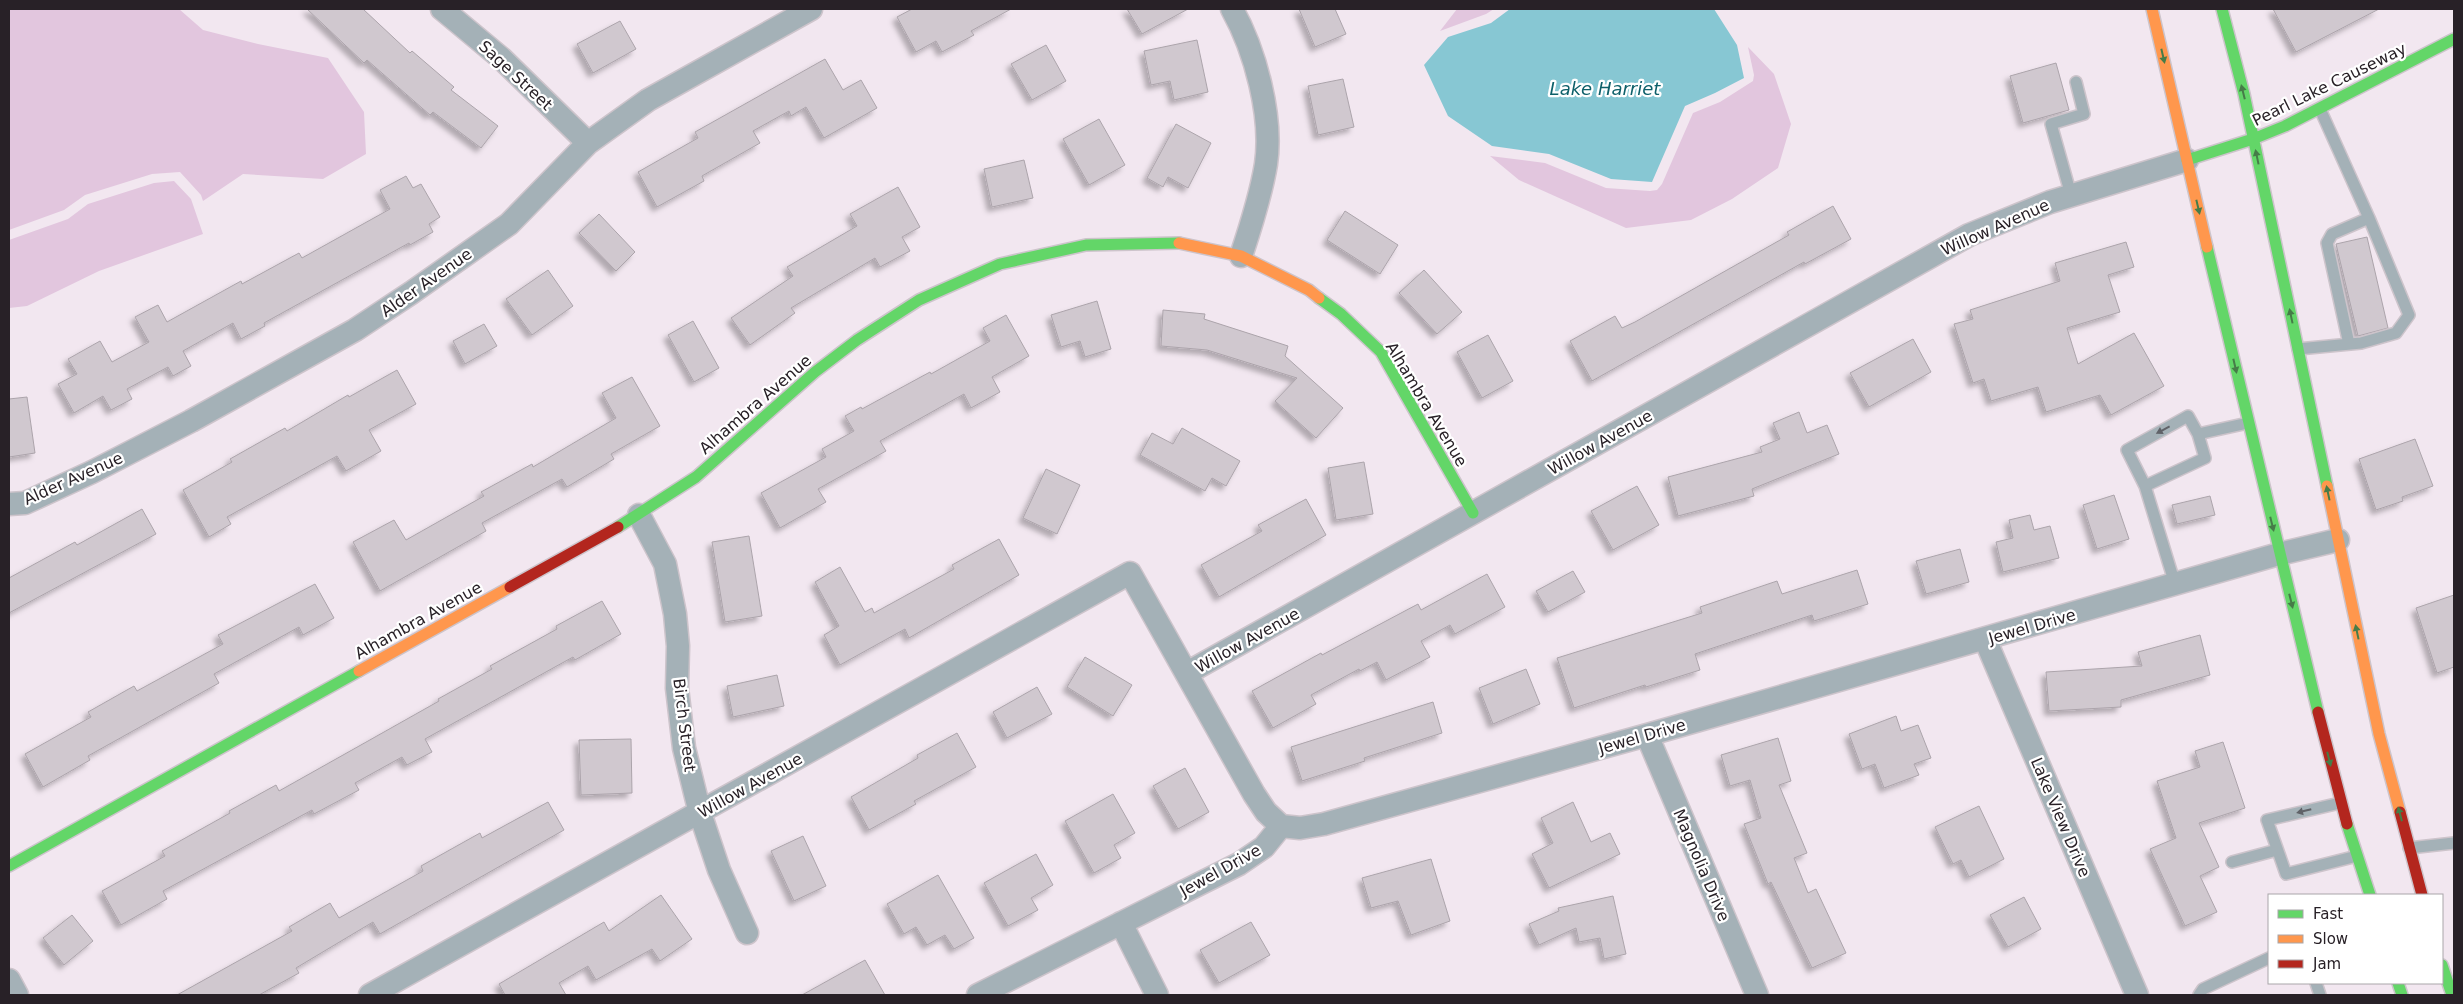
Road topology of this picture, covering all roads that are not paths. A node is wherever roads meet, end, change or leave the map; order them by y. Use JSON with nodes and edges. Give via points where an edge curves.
{"nodes":[{"id":1,"x":442,"y":9,"type":"edge"},
{"id":2,"x":811,"y":9,"type":"edge"},
{"id":3,"x":1232,"y":9,"type":"edge"},
{"id":4,"x":2152,"y":9,"type":"edge"},
{"id":5,"x":2222,"y":9,"type":"edge"},
{"id":6,"x":2454,"y":39,"type":"edge"},
{"id":7,"x":2076,"y":82,"type":"dead end"},
{"id":8,"x":2320,"y":109,"type":"junction"},
{"id":9,"x":2253,"y":140,"type":"junction"},
{"id":10,"x":588,"y":143,"type":"junction"},
{"id":11,"x":2187,"y":160,"type":"junction"},
{"id":12,"x":2071,"y":195,"type":"junction"},
{"id":13,"x":2369,"y":218,"type":"junction"},
{"id":14,"x":1241,"y":256,"type":"junction"},
{"id":15,"x":2349,"y":344,"type":"junction"},
{"id":16,"x":2298,"y":349,"type":"junction"},
{"id":17,"x":2248,"y":423,"type":"junction"},
{"id":18,"x":2198,"y":434,"type":"junction"},
{"id":19,"x":2145,"y":486,"type":"junction"},
{"id":20,"x":9,"y":504,"type":"edge"},
{"id":21,"x":1473,"y":513,"type":"junction"},
{"id":22,"x":639,"y":515,"type":"junction"},
{"id":23,"x":2338,"y":540,"type":"junction"},
{"id":24,"x":2279,"y":554,"type":"junction"},
{"id":25,"x":2175,"y":584,"type":"junction"},
{"id":26,"x":1985,"y":639,"type":"junction"},
{"id":27,"x":1187,"y":673,"type":"junction"},
{"id":28,"x":1647,"y":735,"type":"junction"},
{"id":29,"x":2340,"y":803,"type":"junction"},
{"id":30,"x":700,"y":813,"type":"junction"},
{"id":31,"x":1281,"y":826,"type":"junction"},
{"id":32,"x":2454,"y":843,"type":"edge"},
{"id":33,"x":2409,"y":848,"type":"junction"},
{"id":34,"x":2277,"y":850,"type":"junction"},
{"id":35,"x":2357,"y":856,"type":"junction"},
{"id":36,"x":2232,"y":862,"type":"dead end"},
{"id":37,"x":9,"y":866,"type":"edge"},
{"id":38,"x":2370,"y":894,"type":"edge"},
{"id":39,"x":2422,"y":894,"type":"edge"},
{"id":40,"x":1121,"y":923,"type":"junction"},
{"id":41,"x":747,"y":933,"type":"dead end"},
{"id":42,"x":2268,"y":958,"type":"edge"},
{"id":43,"x":2443,"y":968,"type":"edge"},
{"id":44,"x":9,"y":980,"type":"edge"},
{"id":45,"x":17,"y":995,"type":"edge"},
{"id":46,"x":370,"y":995,"type":"edge"},
{"id":47,"x":978,"y":995,"type":"edge"},
{"id":48,"x":1158,"y":995,"type":"edge"},
{"id":49,"x":1757,"y":995,"type":"edge"},
{"id":50,"x":2138,"y":995,"type":"edge"},
{"id":51,"x":2199,"y":995,"type":"edge"},
{"id":52,"x":2452,"y":995,"type":"edge"}],
"edges":[{"from":1,"to":10,"type":"street","name":"Sage Street","via":[[501,58]]},
{"from":2,"to":10,"type":"street","name":"Alder Avenue","via":[[648,100]]},
{"from":3,"to":14,"type":"street","via":[[1256,67],[1265,117],[1266,162]]},
{"from":4,"to":11,"type":"street","one_way":true},
{"from":9,"to":5,"type":"street","one_way":true},
{"from":6,"to":8,"type":"street","name":"Pearl Lake Causeway"},
{"from":7,"to":12,"type":"lane","via":[[2084,114],[2050,124]]},
{"from":8,"to":9,"type":"street","name":"Pearl Lake Causeway"},
{"from":8,"to":13,"type":"lane"},
{"from":9,"to":11,"type":"street","name":"Pearl Lake Causeway"},
{"from":16,"to":9,"type":"street","one_way":true},
{"from":10,"to":20,"type":"street","name":"Alder Avenue","via":[[509,224],[355,330],[92,472],[25,503]]},
{"from":11,"to":12,"type":"street","name":"Willow Avenue"},
{"from":11,"to":17,"type":"street","one_way":true},
{"from":12,"to":21,"type":"street","name":"Willow Avenue","via":[[1969,236]]},
{"from":13,"to":15,"type":"lane","via":[[2332,234],[2327,243]]},
{"from":13,"to":15,"type":"lane","via":[[2409,315],[2396,333]]},
{"from":14,"to":21,"type":"street","name":"Alhambra Avenue","via":[[1309,290],[1341,314],[1381,352]]},
{"from":14,"to":22,"type":"street","name":"Alhambra Avenue","via":[[1173,242],[1086,245],[1000,264],[961,280],[919,300],[857,340],[815,372],[696,477]]},
{"from":15,"to":16,"type":"lane"},
{"from":23,"to":16,"type":"street","one_way":true},
{"from":17,"to":18,"type":"lane"},
{"from":17,"to":24,"type":"street","one_way":true},
{"from":18,"to":19,"type":"lane","via":[[2205,458]]},
{"from":18,"to":19,"type":"lane","one_way":true,"via":[[2188,416],[2126,450]]},
{"from":19,"to":25,"type":"lane"},
{"from":21,"to":27,"type":"street","name":"Willow Avenue"},
{"from":22,"to":30,"type":"street","name":"Birch Street","via":[[665,564],[676,614],[677,688],[684,748]]},
{"from":22,"to":37,"type":"street","name":"Alhambra Avenue"},
{"from":23,"to":24,"type":"street","name":"Jewel Drive"},
{"from":33,"to":23,"type":"street","one_way":true,"via":[[2379,734]]},
{"from":24,"to":25,"type":"street","name":"Jewel Drive"},
{"from":24,"to":29,"type":"street","one_way":true},
{"from":25,"to":26,"type":"street","name":"Jewel Drive"},
{"from":26,"to":28,"type":"street","name":"Jewel Drive"},
{"from":26,"to":50,"type":"street","name":"Lake View Drive"},
{"from":27,"to":30,"type":"street","name":"Willow Avenue","via":[[1130,573]]},
{"from":27,"to":31,"type":"street","name":"Willow Avenue","via":[[1254,794]]},
{"from":28,"to":31,"type":"street","name":"Jewel Drive","via":[[1324,824],[1300,828]]},
{"from":28,"to":49,"type":"street","name":"Magnolia Drive"},
{"from":29,"to":34,"type":"lane","one_way":true,"via":[[2267,820]]},
{"from":29,"to":35,"type":"street"},
{"from":30,"to":41,"type":"street","name":"Birch Street","via":[[719,870]]},
{"from":30,"to":46,"type":"street","name":"Willow Avenue"},
{"from":31,"to":40,"type":"street","name":"Jewel Drive","via":[[1264,847],[1239,864]]},
{"from":32,"to":33,"type":"lane"},
{"from":33,"to":39,"type":"street"},
{"from":34,"to":35,"type":"lane","via":[[2286,874]]},
{"from":34,"to":36,"type":"lane"},
{"from":35,"to":38,"type":"street"},
{"from":40,"to":47,"type":"street","name":"Jewel Drive"},
{"from":40,"to":48,"type":"street"},
{"from":42,"to":51,"type":"lane","via":[[2203,989]]},
{"from":43,"to":52,"type":"street"},
{"from":44,"to":45,"type":"street"}]}
